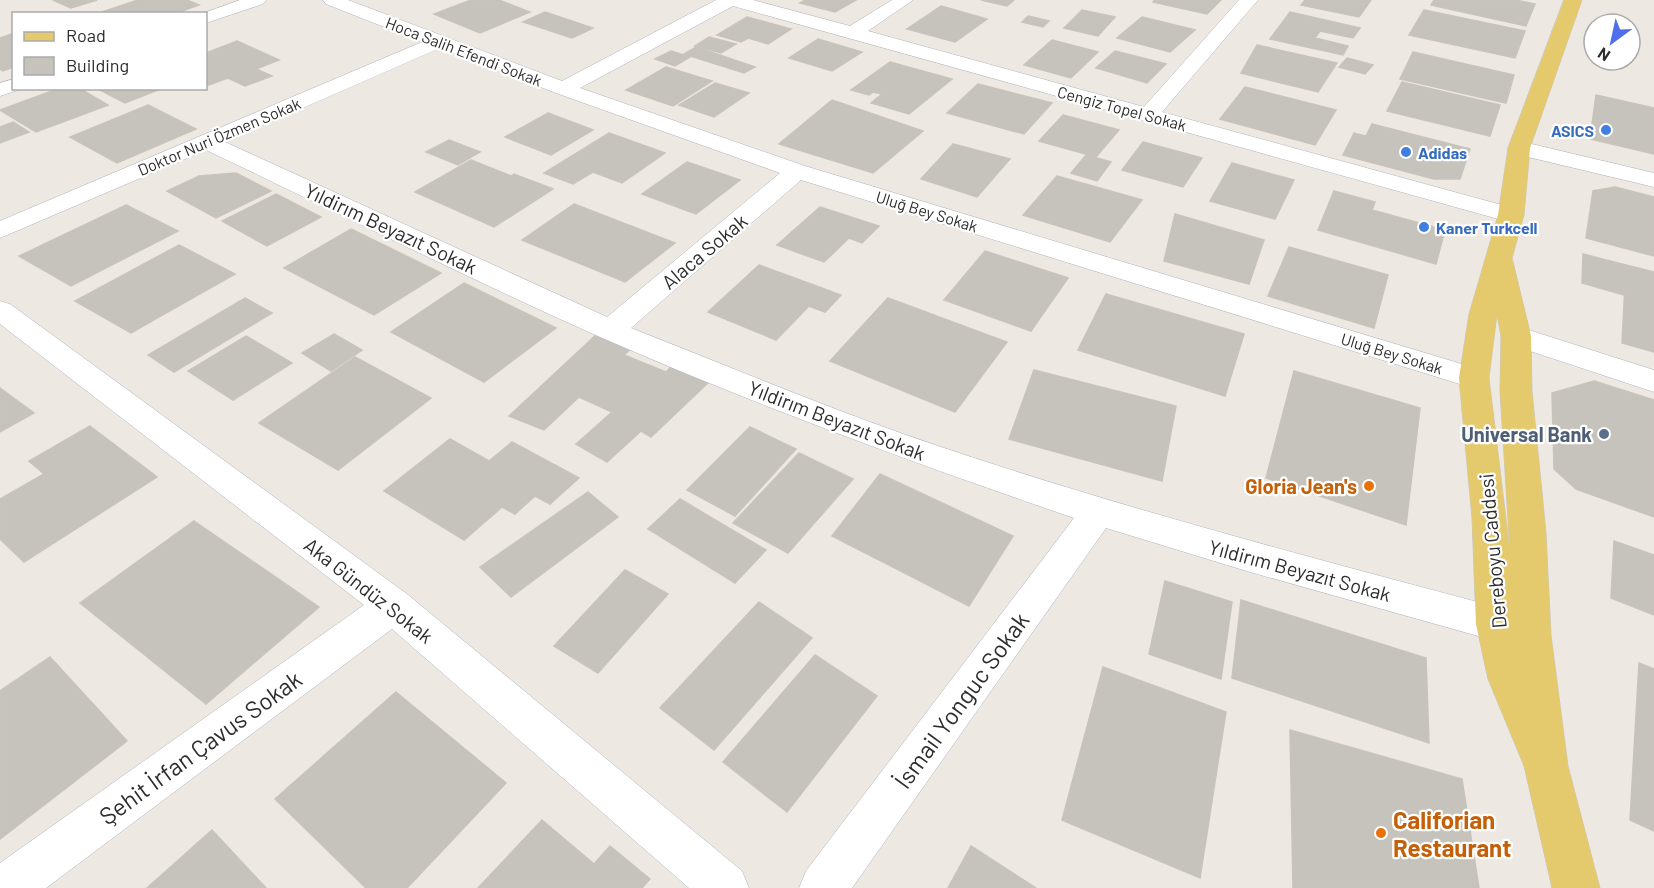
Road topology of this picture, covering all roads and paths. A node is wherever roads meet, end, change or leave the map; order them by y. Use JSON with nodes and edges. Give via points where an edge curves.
{"nodes":[{"id":1,"x":257,"y":0,"type":"edge"},
{"id":2,"x":332,"y":0,"type":"edge"},
{"id":3,"x":732,"y":0,"type":"edge"},
{"id":4,"x":904,"y":0,"type":"edge"},
{"id":5,"x":1250,"y":0,"type":"edge"},
{"id":6,"x":1573,"y":1,"type":"edge"},
{"id":7,"x":207,"y":18,"type":"edge"},
{"id":8,"x":853,"y":33,"type":"junction"},
{"id":9,"x":438,"y":42,"type":"junction"},
{"id":10,"x":563,"y":89,"type":"junction"},
{"id":11,"x":1148,"y":115,"type":"junction"},
{"id":12,"x":207,"y":142,"type":"junction"},
{"id":13,"x":1519,"y":148,"type":"junction"},
{"id":14,"x":797,"y":171,"type":"junction"},
{"id":15,"x":1654,"y":180,"type":"edge"},
{"id":16,"x":1511,"y":215,"type":"junction"},
{"id":17,"x":0,"y":230,"type":"edge"},
{"id":18,"x":1500,"y":258,"type":"junction"},
{"id":19,"x":0,"y":310,"type":"edge"},
{"id":20,"x":610,"y":330,"type":"junction"},
{"id":21,"x":1516,"y":336,"type":"junction"},
{"id":22,"x":1474,"y":378,"type":"junction"},
{"id":23,"x":1654,"y":381,"type":"edge"},
{"id":24,"x":1098,"y":512,"type":"junction"},
{"id":25,"x":393,"y":606,"type":"junction"},
{"id":26,"x":1496,"y":624,"type":"junction"},
{"id":27,"x":1546,"y":766,"type":"junction"},
{"id":28,"x":6,"y":888,"type":"edge"},
{"id":29,"x":725,"y":888,"type":"edge"},
{"id":30,"x":823,"y":888,"type":"edge"},
{"id":31,"x":1576,"y":888,"type":"edge"}],
"edges":[{"from":1,"to":7,"type":"street"},
{"from":2,"to":9,"type":"street","name":"Hoca Salih Efendi Sokak"},
{"from":3,"to":8,"type":"street","name":"Cengiz Topel Sokak"},
{"from":3,"to":10,"type":"street"},
{"from":4,"to":8,"type":"street"},
{"from":5,"to":11,"type":"street"},
{"from":6,"to":13,"type":"main road","name":"Dereboyu Caddesi"},
{"from":8,"to":11,"type":"street","name":"Cengiz Topel Sokak"},
{"from":9,"to":10,"type":"street","name":"Hoca Salih Efendi Sokak"},
{"from":9,"to":12,"type":"street","name":"Doktor Nuri Özmen Sokak"},
{"from":10,"to":14,"type":"street","name":"Uluğ Bey Sokak"},
{"from":11,"to":16,"type":"street","name":"Cengiz Topel Sokak"},
{"from":12,"to":17,"type":"street","name":"Doktor Nuri Özmen Sokak"},
{"from":12,"to":20,"type":"street","name":"Yıldirım Beyazıt Sokak"},
{"from":13,"to":15,"type":"street"},
{"from":13,"to":16,"type":"main road","name":"Dereboyu Caddesi"},
{"from":14,"to":20,"type":"street","name":"Alaca Sokak"},
{"from":14,"to":22,"type":"street","name":"Uluğ Bey Sokak"},
{"from":16,"to":18,"type":"main road","name":"Dereboyu Caddesi"},
{"from":18,"to":21,"type":"main road","name":"Dereboyu Caddesi"},
{"from":18,"to":22,"type":"main road","name":"Dereboyu Caddesi","via":[[1483,314]]},
{"from":19,"to":25,"type":"street","name":"Aka Gündüz Sokak"},
{"from":20,"to":24,"type":"street","name":"Yıldirım Beyazıt Sokak","via":[[924,454]]},
{"from":21,"to":23,"type":"street"},
{"from":21,"to":27,"type":"main road","name":"Dereboyu Caddesi","via":[[1531,635]]},
{"from":22,"to":26,"type":"main road","name":"Dereboyu Caddesi","via":[[1491,518]]},
{"from":24,"to":26,"type":"street","name":"Yıldirım Beyazıt Sokak"},
{"from":24,"to":30,"type":"street","name":"İsmail Yonguc Sokak"},
{"from":25,"to":28,"type":"street","name":"Şehit İrfan Çavus Sokak"},
{"from":25,"to":29,"type":"street","name":"Aka Gündüz Sokak"},
{"from":26,"to":27,"type":"main road","name":"Dereboyu Caddesi","via":[[1508,679]]},
{"from":27,"to":31,"type":"main road","name":"Dereboyu Caddesi"}]}
